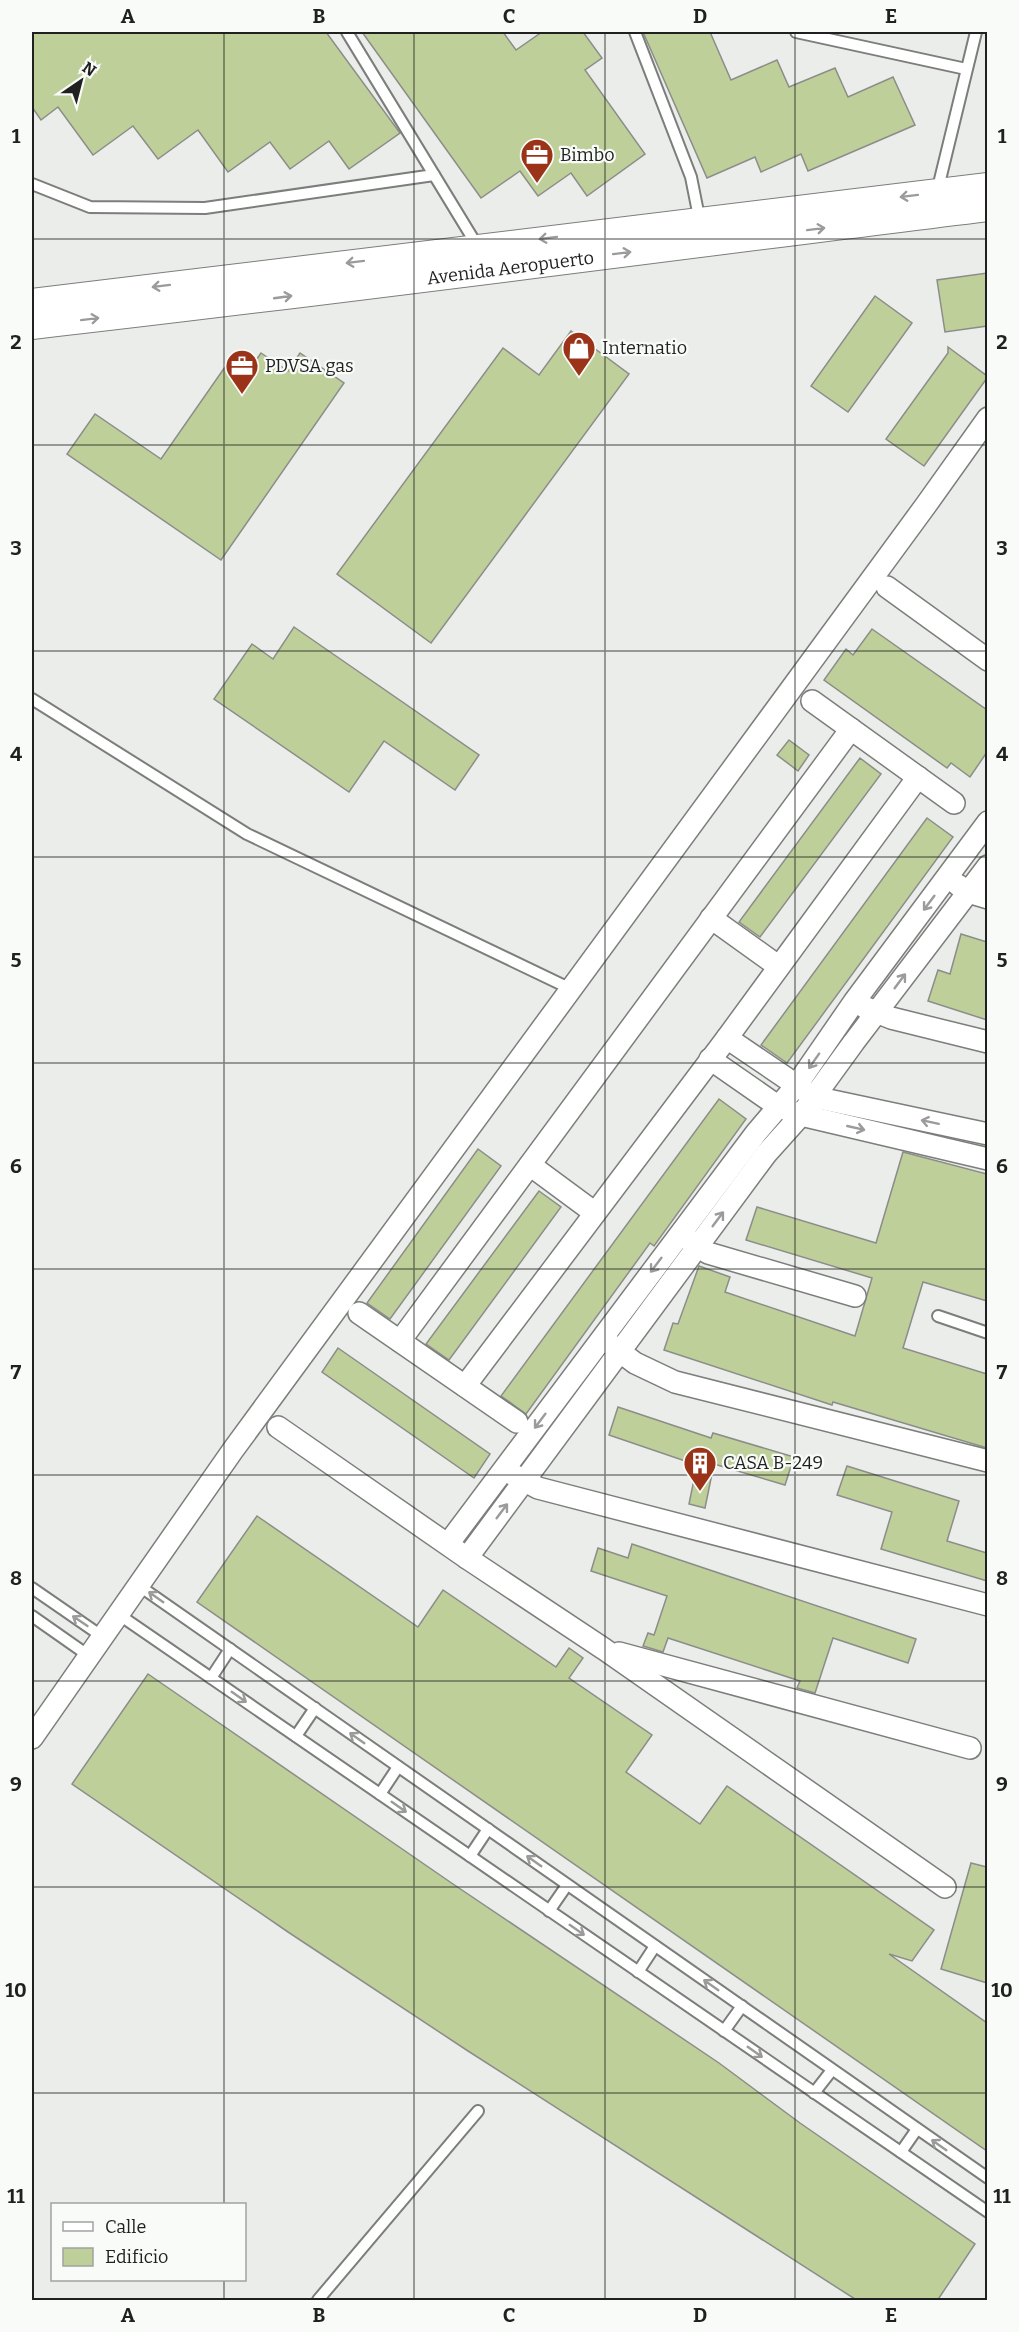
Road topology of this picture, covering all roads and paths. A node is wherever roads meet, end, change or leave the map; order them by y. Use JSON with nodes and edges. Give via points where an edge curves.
{"nodes":[{"id":1,"x":347,"y":32,"type":"edge"},
{"id":2,"x":635,"y":32,"type":"edge"},
{"id":3,"x":796,"y":32,"type":"edge"},
{"id":4,"x":976,"y":32,"type":"edge"},
{"id":5,"x":966,"y":69,"type":"junction"},
{"id":6,"x":434,"y":175,"type":"junction"},
{"id":7,"x":32,"y":184,"type":"edge"},
{"id":8,"x":987,"y":186,"type":"edge"},
{"id":9,"x":937,"y":192,"type":"junction"},
{"id":10,"x":987,"y":208,"type":"edge"},
{"id":11,"x":701,"y":232,"type":"junction"},
{"id":12,"x":483,"y":258,"type":"junction"},
{"id":13,"x":32,"y":302,"type":"edge"},
{"id":14,"x":32,"y":326,"type":"edge"},
{"id":15,"x":987,"y":418,"type":"edge"},
{"id":16,"x":886,"y":587,"type":"dead end"},
{"id":17,"x":987,"y":660,"type":"edge"},
{"id":18,"x":32,"y":699,"type":"edge"},
{"id":19,"x":812,"y":701,"type":"dead end"},
{"id":20,"x":851,"y":729,"type":"junction"},
{"id":21,"x":918,"y":777,"type":"junction"},
{"id":22,"x":954,"y":803,"type":"dead end"},
{"id":23,"x":987,"y":822,"type":"edge"},
{"id":24,"x":987,"y":866,"type":"edge"},
{"id":25,"x":947,"y":879,"type":"junction"},
{"id":26,"x":978,"y":895,"type":"edge"},
{"id":27,"x":711,"y":918,"type":"junction"},
{"id":28,"x":778,"y":966,"type":"junction"},
{"id":29,"x":571,"y":989,"type":"junction"},
{"id":30,"x":854,"y":1002,"type":"junction"},
{"id":31,"x":876,"y":1013,"type":"junction"},
{"id":32,"x":727,"y":1038,"type":"junction"},
{"id":33,"x":987,"y":1042,"type":"edge"},
{"id":34,"x":710,"y":1059,"type":"junction"},
{"id":35,"x":796,"y":1086,"type":"junction"},
{"id":36,"x":814,"y":1097,"type":"junction"},
{"id":37,"x":779,"y":1107,"type":"junction"},
{"id":38,"x":801,"y":1115,"type":"junction"},
{"id":39,"x":987,"y":1134,"type":"edge"},
{"id":40,"x":987,"y":1159,"type":"edge"},
{"id":41,"x":530,"y":1164,"type":"junction"},
{"id":42,"x":595,"y":1213,"type":"junction"},
{"id":43,"x":680,"y":1234,"type":"junction"},
{"id":44,"x":698,"y":1246,"type":"junction"},
{"id":45,"x":855,"y":1296,"type":"dead end"},
{"id":46,"x":359,"y":1313,"type":"dead end"},
{"id":47,"x":938,"y":1317,"type":"dead end"},
{"id":48,"x":987,"y":1333,"type":"edge"},
{"id":49,"x":602,"y":1337,"type":"junction"},
{"id":50,"x":400,"y":1341,"type":"junction"},
{"id":51,"x":621,"y":1352,"type":"junction"},
{"id":52,"x":465,"y":1386,"type":"junction"},
{"id":53,"x":517,"y":1422,"type":"dead end"},
{"id":54,"x":278,"y":1427,"type":"dead end"},
{"id":55,"x":987,"y":1461,"type":"edge"},
{"id":56,"x":504,"y":1469,"type":"junction"},
{"id":57,"x":523,"y":1482,"type":"junction"},
{"id":58,"x":448,"y":1544,"type":"junction"},
{"id":59,"x":467,"y":1558,"type":"junction"},
{"id":60,"x":138,"y":1585,"type":"junction"},
{"id":61,"x":32,"y":1588,"type":"edge"},
{"id":62,"x":987,"y":1605,"type":"edge"},
{"id":63,"x":118,"y":1614,"type":"junction"},
{"id":64,"x":32,"y":1616,"type":"edge"},
{"id":65,"x":103,"y":1637,"type":"junction"},
{"id":66,"x":230,"y":1649,"type":"junction"},
{"id":67,"x":604,"y":1649,"type":"junction"},
{"id":68,"x":89,"y":1656,"type":"junction"},
{"id":69,"x":212,"y":1678,"type":"junction"},
{"id":70,"x":315,"y":1708,"type":"junction"},
{"id":71,"x":296,"y":1736,"type":"junction"},
{"id":72,"x":32,"y":1738,"type":"edge"},
{"id":73,"x":970,"y":1748,"type":"dead end"},
{"id":74,"x":398,"y":1767,"type":"junction"},
{"id":75,"x":380,"y":1794,"type":"junction"},
{"id":76,"x":488,"y":1829,"type":"junction"},
{"id":77,"x":470,"y":1856,"type":"junction"},
{"id":78,"x":567,"y":1885,"type":"junction"},
{"id":79,"x":945,"y":1887,"type":"dead end"},
{"id":80,"x":549,"y":1911,"type":"junction"},
{"id":81,"x":655,"y":1946,"type":"junction"},
{"id":82,"x":638,"y":1972,"type":"junction"},
{"id":83,"x":741,"y":2006,"type":"junction"},
{"id":84,"x":724,"y":2031,"type":"junction"},
{"id":85,"x":832,"y":2070,"type":"junction"},
{"id":86,"x":814,"y":2093,"type":"junction"},
{"id":87,"x":478,"y":2111,"type":"dead end"},
{"id":88,"x":917,"y":2129,"type":"junction"},
{"id":89,"x":901,"y":2152,"type":"junction"},
{"id":90,"x":987,"y":2178,"type":"edge"},
{"id":91,"x":986,"y":2208,"type":"edge"},
{"id":92,"x":318,"y":2301,"type":"edge"}],
"edges":[{"from":1,"to":6,"type":"lane"},
{"from":2,"to":11,"type":"lane","via":[[691,177]]},
{"from":3,"to":5,"type":"lane"},
{"from":4,"to":5,"type":"lane"},
{"from":5,"to":9,"type":"lane"},
{"from":6,"to":7,"type":"lane","via":[[205,208],[90,207]]},
{"from":6,"to":12,"type":"lane"},
{"from":8,"to":9,"type":"street","name":"Avenida Aeropuerto"},
{"from":9,"to":11,"type":"street","name":"Avenida Aeropuerto","one_way":true},
{"from":11,"to":10,"type":"street","name":"Avenida Aeropuerto","one_way":true},
{"from":11,"to":12,"type":"street","name":"Avenida Aeropuerto"},
{"from":12,"to":13,"type":"street","name":"Avenida Aeropuerto","one_way":true},
{"from":14,"to":12,"type":"street","name":"Avenida Aeropuerto","one_way":true,"via":[[259,300]]},
{"from":15,"to":29,"type":"street"},
{"from":16,"to":17,"type":"street"},
{"from":18,"to":29,"type":"lane","via":[[247,834]]},
{"from":19,"to":20,"type":"street"},
{"from":20,"to":21,"type":"street"},
{"from":20,"to":27,"type":"street"},
{"from":21,"to":22,"type":"street"},
{"from":21,"to":28,"type":"street"},
{"from":23,"to":25,"type":"street"},
{"from":24,"to":26,"type":"street"},
{"from":25,"to":26,"type":"street"},
{"from":25,"to":30,"type":"street","one_way":true},
{"from":31,"to":26,"type":"street","one_way":true},
{"from":27,"to":28,"type":"street"},
{"from":27,"to":41,"type":"street"},
{"from":28,"to":32,"type":"street"},
{"from":29,"to":60,"type":"street"},
{"from":30,"to":31,"type":"street"},
{"from":30,"to":35,"type":"street","one_way":true},
{"from":31,"to":33,"type":"street"},
{"from":31,"to":36,"type":"street"},
{"from":32,"to":34,"type":"street"},
{"from":32,"to":35,"type":"street"},
{"from":34,"to":37,"type":"street"},
{"from":34,"to":42,"type":"street"},
{"from":35,"to":36,"type":"street"},
{"from":35,"to":37,"type":"street"},
{"from":36,"to":38,"type":"street"},
{"from":39,"to":36,"type":"street","one_way":true},
{"from":37,"to":38,"type":"street"},
{"from":37,"to":43,"type":"street"},
{"from":38,"to":40,"type":"street","one_way":true},
{"from":44,"to":38,"type":"street","one_way":true,"via":[[766,1154]]},
{"from":41,"to":42,"type":"street"},
{"from":41,"to":50,"type":"street"},
{"from":42,"to":52,"type":"street"},
{"from":43,"to":44,"type":"street"},
{"from":43,"to":49,"type":"street","one_way":true},
{"from":44,"to":45,"type":"street","via":[[708,1253]]},
{"from":44,"to":51,"type":"street"},
{"from":46,"to":50,"type":"street"},
{"from":47,"to":48,"type":"lane"},
{"from":49,"to":51,"type":"street"},
{"from":49,"to":56,"type":"street","one_way":true},
{"from":50,"to":52,"type":"street"},
{"from":51,"to":55,"type":"street","via":[[675,1382]]},
{"from":51,"to":57,"type":"street"},
{"from":52,"to":53,"type":"street"},
{"from":54,"to":58,"type":"street"},
{"from":56,"to":57,"type":"street"},
{"from":56,"to":58,"type":"street"},
{"from":59,"to":57,"type":"street","one_way":true},
{"from":57,"to":62,"type":"street"},
{"from":58,"to":59,"type":"street"},
{"from":59,"to":67,"type":"street"},
{"from":60,"to":63,"type":"street"},
{"from":66,"to":60,"type":"lane","one_way":true},
{"from":65,"to":61,"type":"lane","one_way":true},
{"from":63,"to":65,"type":"street"},
{"from":63,"to":69,"type":"lane"},
{"from":64,"to":68,"type":"lane"},
{"from":65,"to":68,"type":"street"},
{"from":66,"to":69,"type":"lane"},
{"from":66,"to":70,"type":"lane"},
{"from":67,"to":73,"type":"street"},
{"from":67,"to":79,"type":"street"},
{"from":68,"to":72,"type":"street"},
{"from":69,"to":71,"type":"lane","one_way":true},
{"from":70,"to":71,"type":"lane"},
{"from":74,"to":70,"type":"lane","one_way":true},
{"from":71,"to":75,"type":"lane"},
{"from":74,"to":75,"type":"lane"},
{"from":74,"to":76,"type":"lane"},
{"from":75,"to":77,"type":"lane","one_way":true},
{"from":76,"to":77,"type":"lane"},
{"from":78,"to":76,"type":"lane","one_way":true},
{"from":77,"to":80,"type":"lane"},
{"from":78,"to":80,"type":"lane"},
{"from":78,"to":81,"type":"lane"},
{"from":80,"to":82,"type":"lane","one_way":true},
{"from":81,"to":82,"type":"lane"},
{"from":83,"to":81,"type":"lane","one_way":true},
{"from":82,"to":84,"type":"lane"},
{"from":83,"to":84,"type":"lane"},
{"from":83,"to":85,"type":"lane"},
{"from":84,"to":86,"type":"lane","one_way":true},
{"from":85,"to":86,"type":"lane"},
{"from":85,"to":88,"type":"lane"},
{"from":86,"to":89,"type":"lane"},
{"from":87,"to":92,"type":"lane"},
{"from":88,"to":89,"type":"lane"},
{"from":90,"to":88,"type":"lane","one_way":true},
{"from":89,"to":91,"type":"lane"}]}
